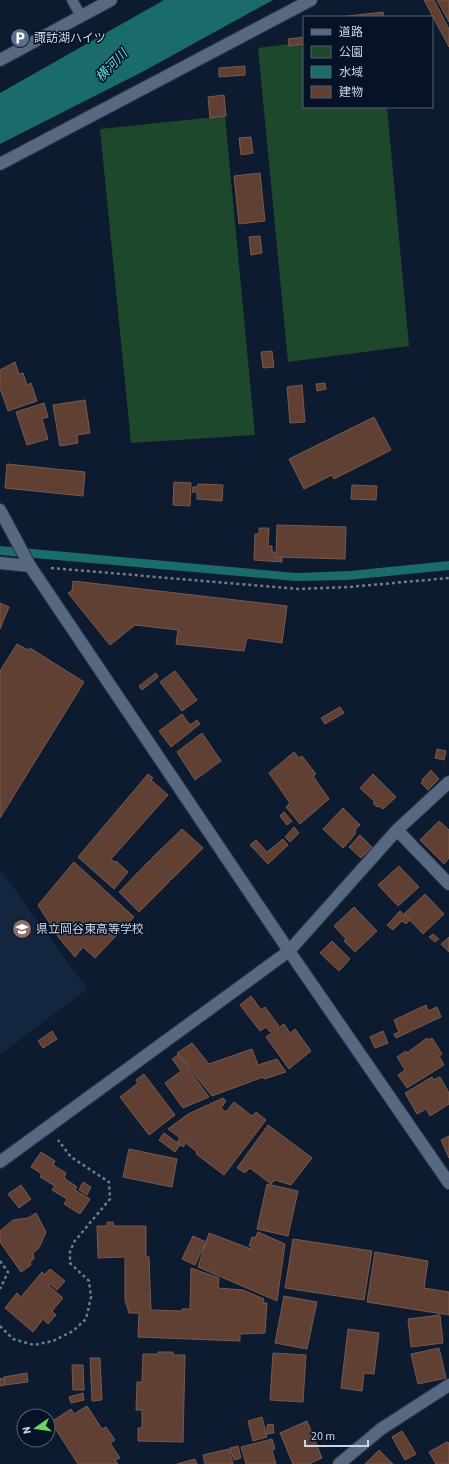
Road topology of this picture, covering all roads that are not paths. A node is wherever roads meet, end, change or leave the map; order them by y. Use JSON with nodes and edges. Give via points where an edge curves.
{"nodes":[{"id":1,"x":72,"y":0,"type":"edge"},
{"id":2,"x":111,"y":0,"type":"edge"},
{"id":3,"x":307,"y":1,"type":"edge"},
{"id":4,"x":81,"y":16,"type":"junction"},
{"id":5,"x":0,"y":60,"type":"edge"},
{"id":6,"x":0,"y":164,"type":"edge"},
{"id":7,"x":0,"y":510,"type":"edge"},
{"id":8,"x":8,"y":532,"type":"edge"},
{"id":9,"x":28,"y":562,"type":"junction"},
{"id":10,"x":0,"y":563,"type":"edge"},
{"id":11,"x":449,"y":782,"type":"edge"},
{"id":12,"x":397,"y":830,"type":"junction"},
{"id":13,"x":449,"y":884,"type":"edge"},
{"id":14,"x":289,"y":951,"type":"junction"},
{"id":15,"x":0,"y":1162,"type":"edge"},
{"id":16,"x":449,"y":1183,"type":"edge"},
{"id":17,"x":449,"y":1385,"type":"edge"},
{"id":18,"x":339,"y":1464,"type":"edge"}],
"edges":[{"from":1,"to":4,"type":"lane"},
{"from":2,"to":4,"type":"street"},
{"from":3,"to":6,"type":"street"},
{"from":4,"to":5,"type":"street"},
{"from":7,"to":8,"type":"street"},
{"from":8,"to":9,"type":"street"},
{"from":9,"to":10,"type":"street"},
{"from":9,"to":14,"type":"street"},
{"from":11,"to":12,"type":"street"},
{"from":12,"to":13,"type":"street"},
{"from":12,"to":14,"type":"street"},
{"from":14,"to":15,"type":"street"},
{"from":14,"to":16,"type":"street"},
{"from":17,"to":18,"type":"street","via":[[381,1429]]}]}
